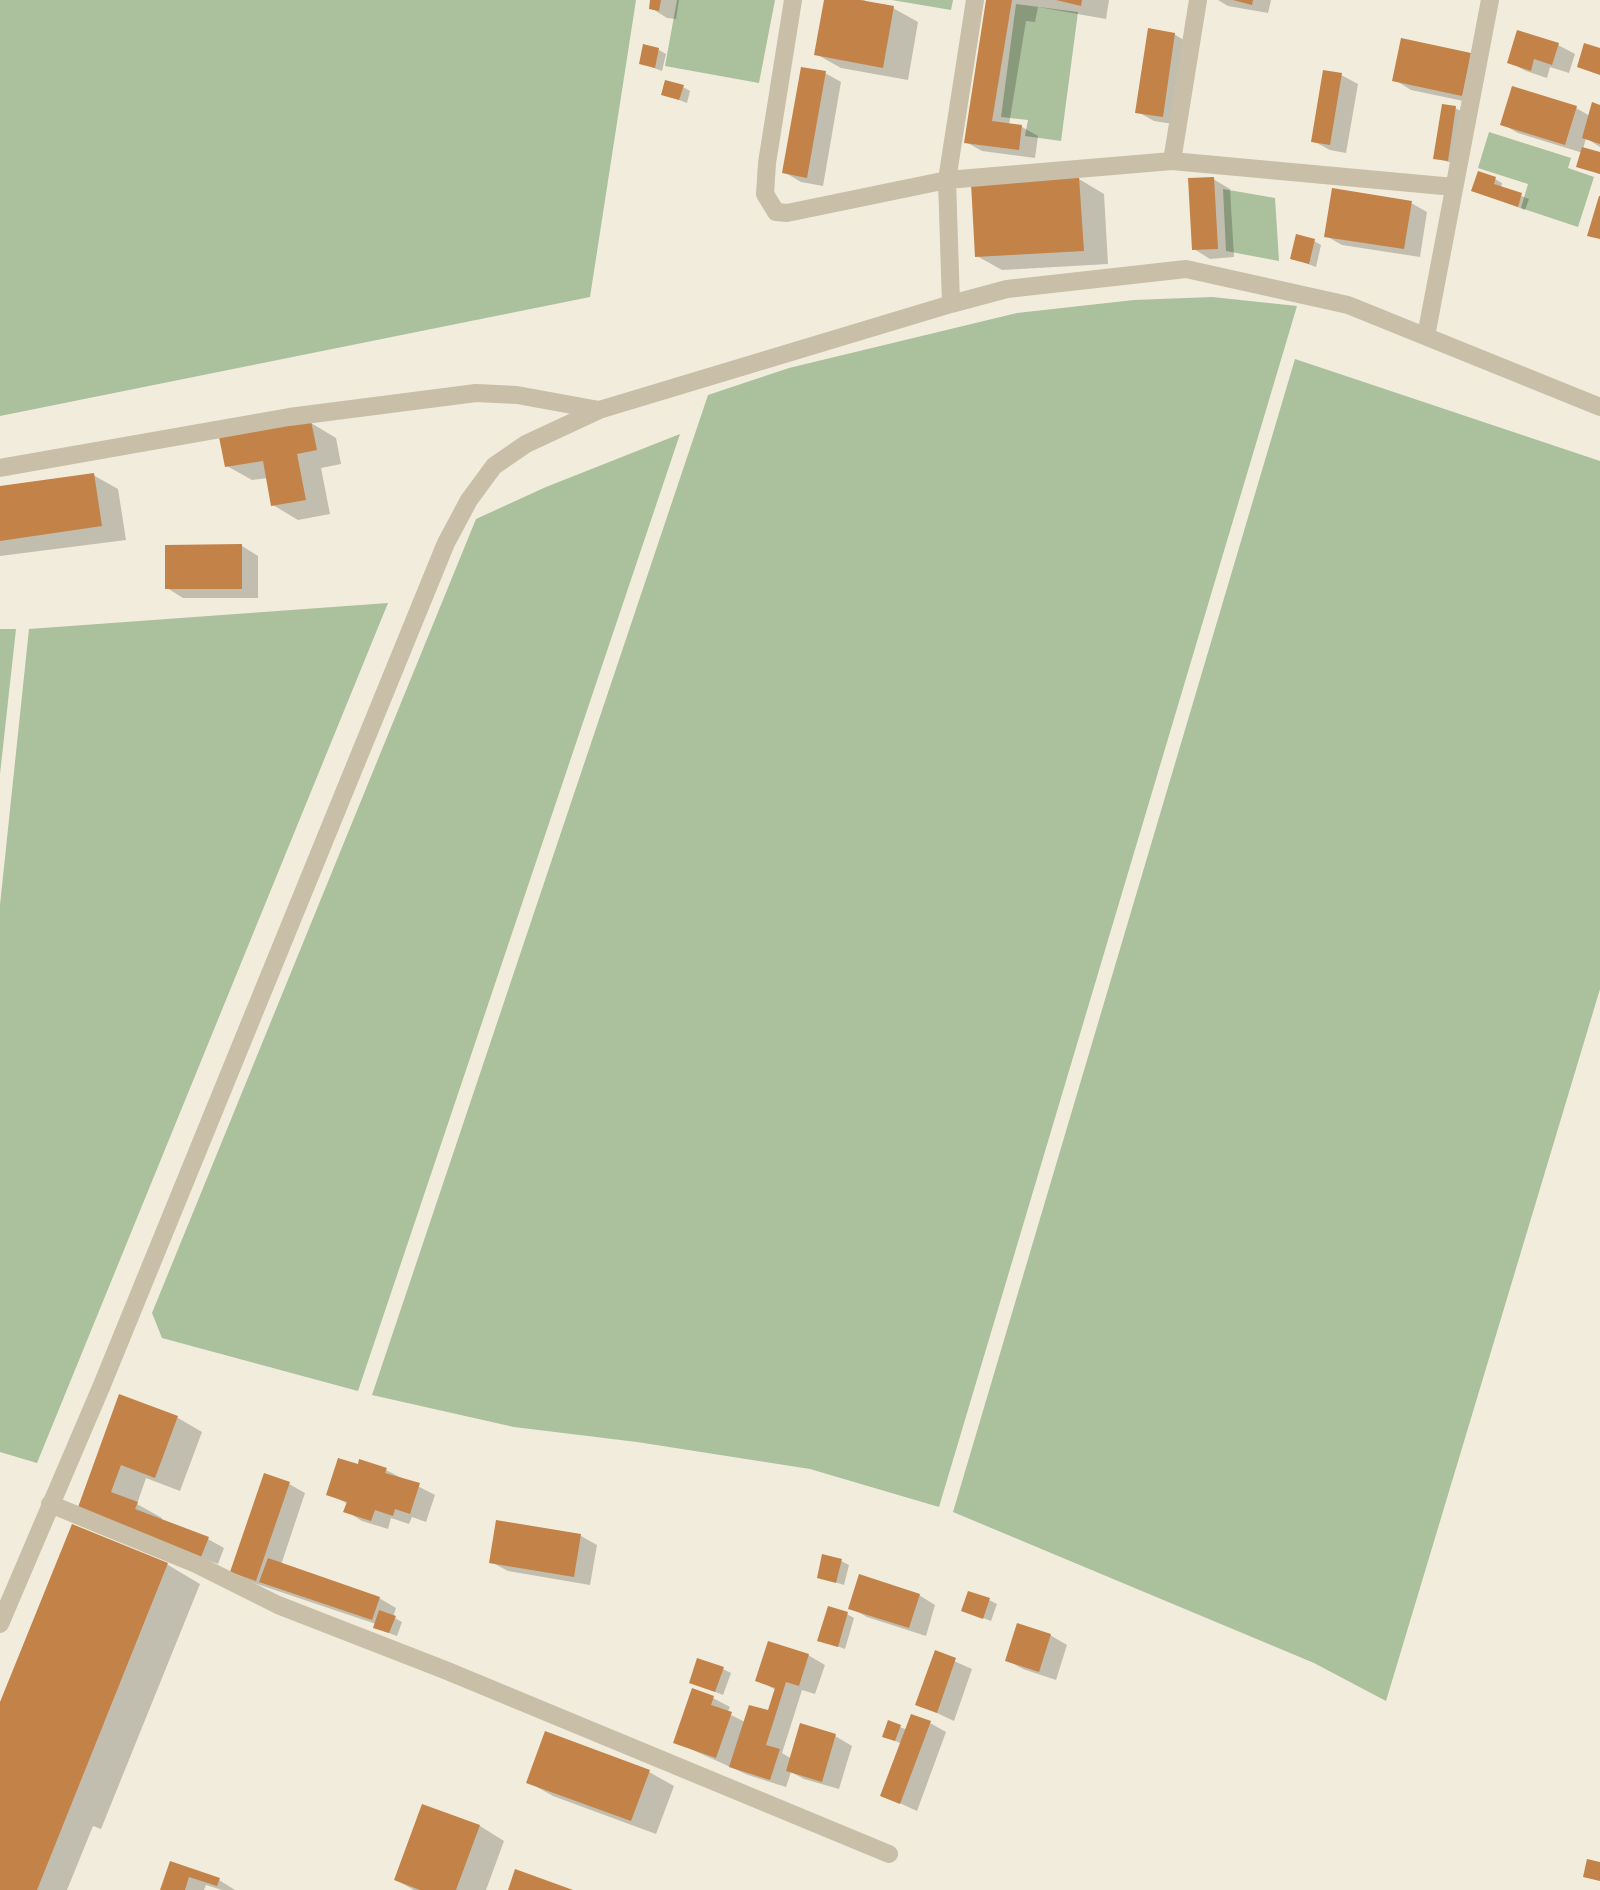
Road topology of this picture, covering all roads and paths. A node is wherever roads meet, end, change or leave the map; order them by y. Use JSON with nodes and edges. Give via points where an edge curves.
{"nodes":[{"id":1,"x":793,"y":0,"type":"edge"},
{"id":2,"x":975,"y":0,"type":"edge"},
{"id":3,"x":1198,"y":0,"type":"edge"},
{"id":4,"x":1490,"y":0,"type":"edge"},
{"id":5,"x":1172,"y":161,"type":"junction"},
{"id":6,"x":947,"y":180,"type":"junction"},
{"id":7,"x":1454,"y":187,"type":"junction"},
{"id":8,"x":951,"y":304,"type":"junction"},
{"id":9,"x":1426,"y":336,"type":"junction"},
{"id":10,"x":1600,"y":407,"type":"edge"},
{"id":11,"x":599,"y":410,"type":"junction"},
{"id":12,"x":0,"y":468,"type":"edge"},
{"id":13,"x":50,"y":1504,"type":"junction"},
{"id":14,"x":0,"y":1624,"type":"edge"},
{"id":15,"x":889,"y":1854,"type":"dead end"}],
"edges":[{"from":1,"to":6,"type":"lane","via":[[767,163],[769,204],[776,212],[787,213]]},
{"from":2,"to":6,"type":"lane"},
{"from":3,"to":5,"type":"lane"},
{"from":4,"to":7,"type":"lane"},
{"from":5,"to":6,"type":"lane"},
{"from":5,"to":7,"type":"lane"},
{"from":6,"to":8,"type":"lane"},
{"from":7,"to":9,"type":"lane"},
{"from":8,"to":9,"type":"lane","via":[[1007,289],[1186,269],[1348,305]]},
{"from":8,"to":11,"type":"lane"},
{"from":9,"to":10,"type":"lane"},
{"from":11,"to":12,"type":"lane","via":[[476,393],[289,417]]},
{"from":11,"to":13,"type":"lane","via":[[526,444],[494,466],[446,543]]},
{"from":13,"to":14,"type":"lane"},
{"from":13,"to":15,"type":"lane","via":[[196,1564],[278,1605]]}]}
